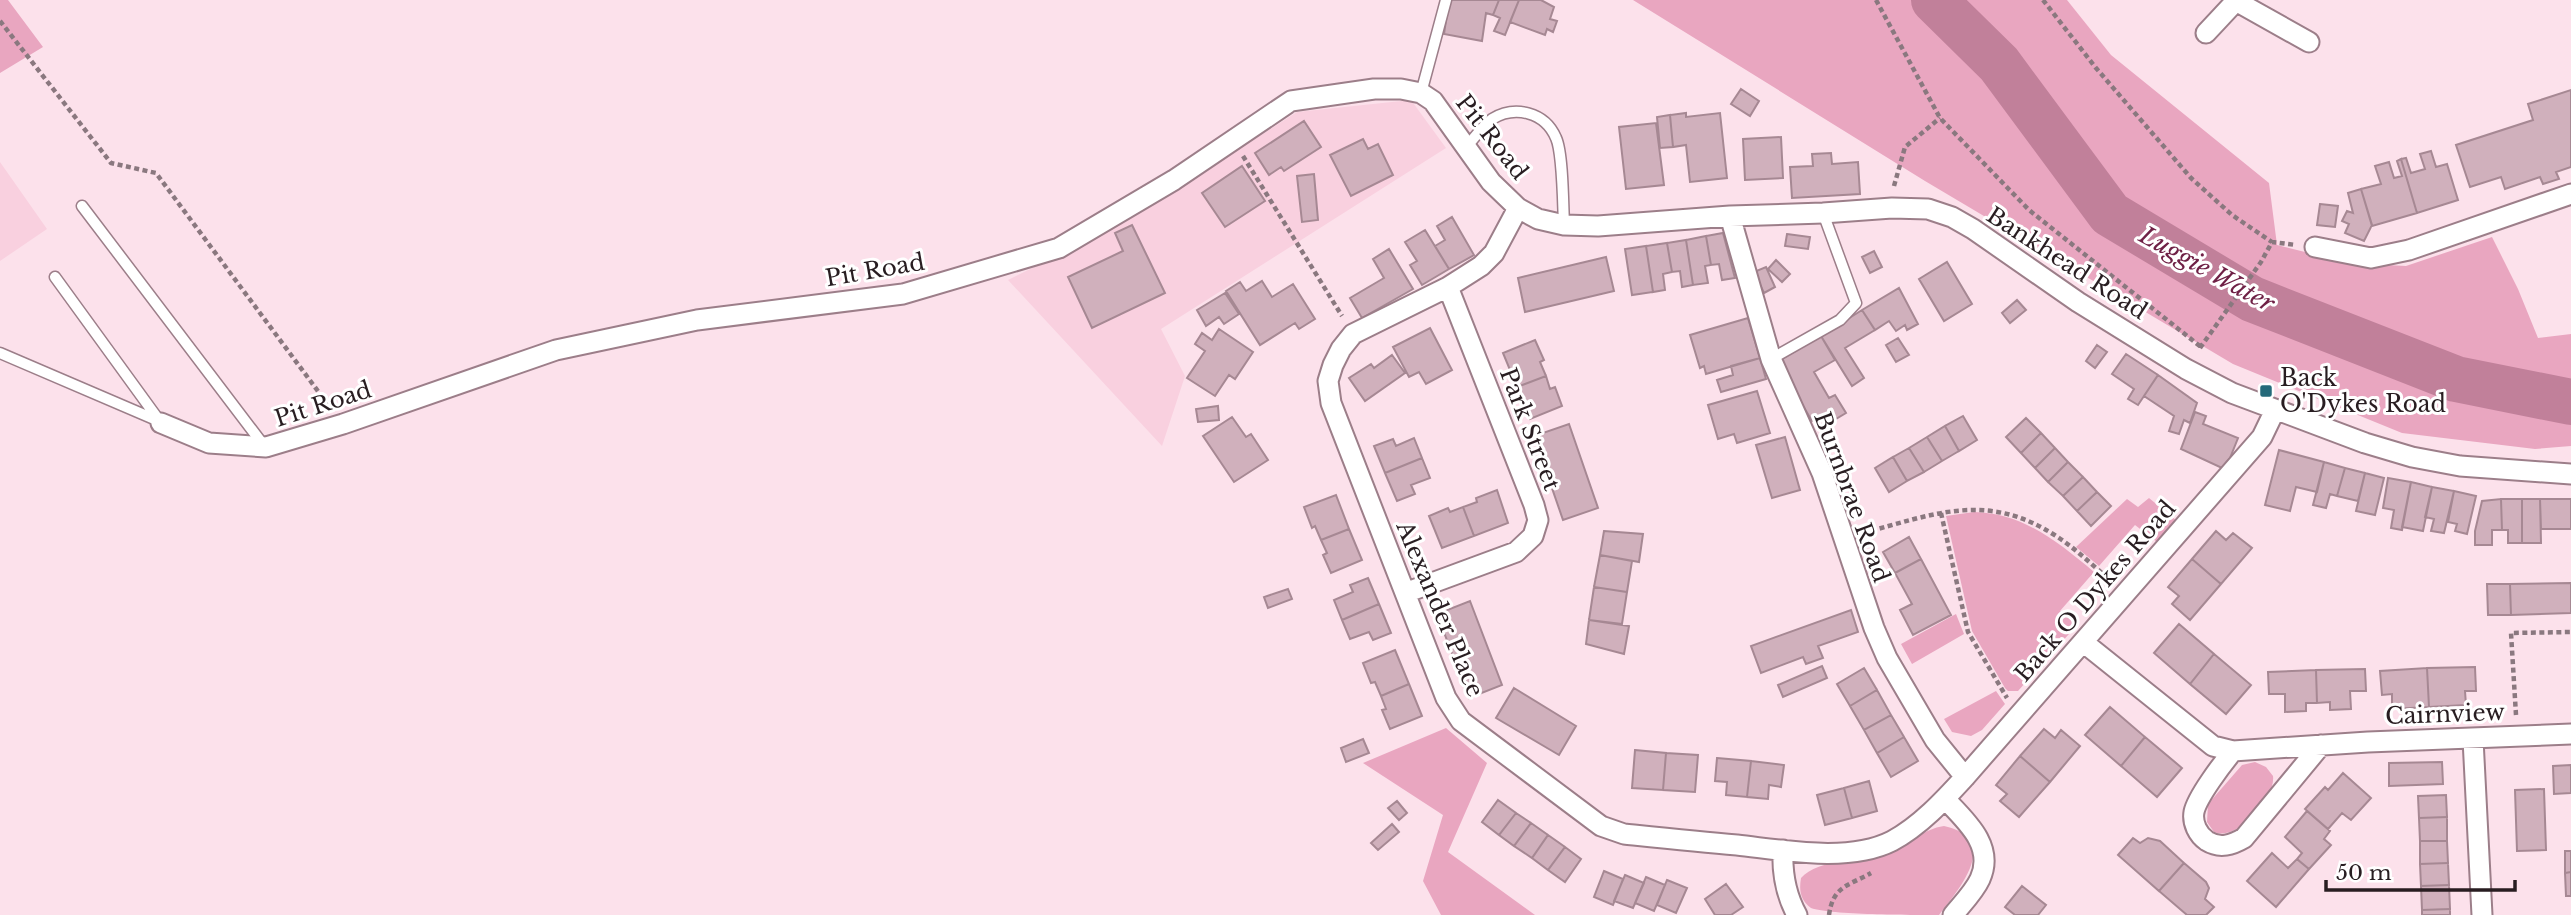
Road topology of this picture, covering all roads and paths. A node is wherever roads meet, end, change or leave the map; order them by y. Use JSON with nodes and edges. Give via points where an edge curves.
{"nodes":[{"id":1,"x":1446,"y":0,"type":"edge"},
{"id":2,"x":1876,"y":0,"type":"edge"},
{"id":3,"x":2043,"y":0,"type":"edge"},
{"id":4,"x":2234,"y":1,"type":"edge"},
{"id":5,"x":0,"y":21,"type":"edge"},
{"id":6,"x":2206,"y":33,"type":"dead end"},
{"id":7,"x":2309,"y":42,"type":"dead end"},
{"id":8,"x":1421,"y":93,"type":"junction"},
{"id":9,"x":1940,"y":118,"type":"junction"},
{"id":10,"x":1233,"y":140,"type":"junction"},
{"id":11,"x":1466,"y":148,"type":"junction"},
{"id":12,"x":1895,"y":177,"type":"dead end"},
{"id":13,"x":2571,"y":194,"type":"edge"},
{"id":14,"x":82,"y":206,"type":"dead end"},
{"id":15,"x":1518,"y":208,"type":"junction"},
{"id":16,"x":1823,"y":214,"type":"junction"},
{"id":17,"x":1730,"y":216,"type":"junction"},
{"id":18,"x":1564,"y":225,"type":"junction"},
{"id":19,"x":2272,"y":242,"type":"junction"},
{"id":20,"x":2315,"y":247,"type":"joint"},
{"id":21,"x":55,"y":277,"type":"dead end"},
{"id":22,"x":1448,"y":287,"type":"junction"},
{"id":23,"x":1353,"y":334,"type":"junction"},
{"id":24,"x":2201,"y":347,"type":"junction"},
{"id":25,"x":0,"y":353,"type":"edge"},
{"id":26,"x":1771,"y":359,"type":"junction"},
{"id":27,"x":2186,"y":369,"type":"junction"},
{"id":28,"x":2275,"y":410,"type":"junction"},
{"id":29,"x":161,"y":423,"type":"junction"},
{"id":30,"x":343,"y":424,"type":"junction"},
{"id":31,"x":266,"y":447,"type":"junction"},
{"id":32,"x":2571,"y":474,"type":"edge"},
{"id":33,"x":1941,"y":513,"type":"junction"},
{"id":34,"x":1842,"y":538,"type":"junction"},
{"id":35,"x":1405,"y":593,"type":"junction"},
{"id":36,"x":2126,"y":594,"type":"junction"},
{"id":37,"x":2571,"y":632,"type":"edge"},
{"id":38,"x":2083,"y":642,"type":"junction"},
{"id":39,"x":1986,"y":662,"type":"junction"},
{"id":40,"x":1978,"y":665,"type":"dead end"},
{"id":41,"x":2018,"y":717,"type":"junction"},
{"id":42,"x":2571,"y":734,"type":"edge"},
{"id":43,"x":2517,"y":736,"type":"junction"},
{"id":44,"x":2473,"y":738,"type":"junction"},
{"id":45,"x":2321,"y":744,"type":"junction"},
{"id":46,"x":2233,"y":751,"type":"junction"},
{"id":47,"x":1965,"y":777,"type":"junction"},
{"id":48,"x":1945,"y":799,"type":"junction"},
{"id":49,"x":1891,"y":841,"type":"junction"},
{"id":50,"x":1783,"y":850,"type":"junction"},
{"id":51,"x":1797,"y":915,"type":"edge"},
{"id":52,"x":1829,"y":915,"type":"edge"},
{"id":53,"x":1953,"y":915,"type":"edge"},
{"id":54,"x":2482,"y":915,"type":"edge"}],
"edges":[{"from":1,"to":8,"type":"lane"},
{"from":2,"to":9,"type":"path"},
{"from":3,"to":19,"type":"path","via":[[2191,178],[2232,215]]},
{"from":4,"to":6,"type":"street"},
{"from":4,"to":7,"type":"street"},
{"from":5,"to":30,"type":"path","via":[[111,163],[156,173]]},
{"from":8,"to":10,"type":"street","name":"Pit Road","via":[[1374,89],[1291,101]]},
{"from":8,"to":11,"type":"street","name":"Pit Road","via":[[1433,101]]},
{"from":9,"to":12,"type":"path","via":[[1905,147]]},
{"from":9,"to":24,"type":"path","via":[[2029,210]]},
{"from":10,"to":23,"type":"path"},
{"from":10,"to":30,"type":"street","name":"Pit Road","via":[[1059,248],[903,294],[697,320],[556,350]]},
{"from":11,"to":15,"type":"street","name":"Pit Road"},
{"from":11,"to":18,"type":"lane","via":[[1491,120],[1508,112],[1526,111],[1540,117],[1558,139]]},
{"from":13,"to":20,"type":"street","via":[[2409,250],[2371,257]]},
{"from":14,"to":31,"type":"lane"},
{"from":15,"to":18,"type":"street","name":"Bankhead Road"},
{"from":15,"to":22,"type":"street","via":[[1494,253]]},
{"from":16,"to":17,"type":"street","name":"Bankhead Road"},
{"from":16,"to":26,"type":"lane","via":[[1856,303],[1840,320]]},
{"from":16,"to":27,"type":"street","name":"Bankhead Road","via":[[1892,208],[1928,209],[1952,217]]},
{"from":17,"to":18,"type":"street","name":"Bankhead Road"},
{"from":17,"to":26,"type":"street","name":"Burnbrae Road"},
{"from":19,"to":20,"type":"path"},
{"from":19,"to":24,"type":"path"},
{"from":21,"to":29,"type":"lane"},
{"from":22,"to":23,"type":"street"},
{"from":22,"to":35,"type":"street","name":"Park Street","via":[[1538,520],[1533,536],[1516,552]]},
{"from":23,"to":35,"type":"street","name":"Alexander Place","via":[[1333,365],[1328,382],[1331,403]]},
{"from":24,"to":27,"type":"path"},
{"from":25,"to":29,"type":"lane"},
{"from":26,"to":34,"type":"street","name":"Burnbrae Road","via":[[1822,473]]},
{"from":27,"to":28,"type":"street","name":"Bankhead Road"},
{"from":28,"to":32,"type":"street","name":"Bankhead Road","via":[[2412,457],[2460,466]]},
{"from":28,"to":36,"type":"street","name":"Back O Dykes Road","via":[[2262,437]]},
{"from":29,"to":31,"type":"street","name":"Pit Road","via":[[209,443]]},
{"from":30,"to":31,"type":"street","name":"Pit Road"},
{"from":33,"to":34,"type":"path"},
{"from":33,"to":36,"type":"path","via":[[1994,510],[2026,520],[2057,537]]},
{"from":33,"to":39,"type":"path","via":[[1968,632]]},
{"from":34,"to":47,"type":"street","name":"Burnbrae Road","via":[[1888,658],[1935,740]]},
{"from":35,"to":50,"type":"street","name":"Alexander Place","via":[[1446,698],[1461,721],[1601,825],[1624,834]]},
{"from":36,"to":38,"type":"street","name":"Back O Dykes Road"},
{"from":37,"to":43,"type":"path","via":[[2511,633]]},
{"from":38,"to":41,"type":"street","name":"Back O Dykes Road"},
{"from":38,"to":46,"type":"street","name":"Cairnview","via":[[2213,746]]},
{"from":39,"to":40,"type":"path"},
{"from":39,"to":41,"type":"path"},
{"from":41,"to":47,"type":"street","name":"Back O Dykes Road"},
{"from":42,"to":43,"type":"street","name":"Cairnview"},
{"from":43,"to":44,"type":"street","name":"Cairnview"},
{"from":44,"to":45,"type":"street","name":"Cairnview"},
{"from":44,"to":54,"type":"street"},
{"from":45,"to":46,"type":"street","name":"Cairnview"},
{"from":45,"to":46,"type":"street","via":[[2244,838],[2231,845],[2211,844],[2197,830],[2194,811]]},
{"from":47,"to":48,"type":"street","name":"Back O Dykes Road"},
{"from":48,"to":49,"type":"street","name":"Alexander Place"},
{"from":48,"to":53,"type":"street","via":[[1968,823],[1983,850],[1979,881]]},
{"from":49,"to":50,"type":"street","name":"Alexander Place","via":[[1839,852]]},
{"from":49,"to":52,"type":"path","via":[[1887,859],[1832,897]]},
{"from":50,"to":51,"type":"street","via":[[1783,872]]}]}
